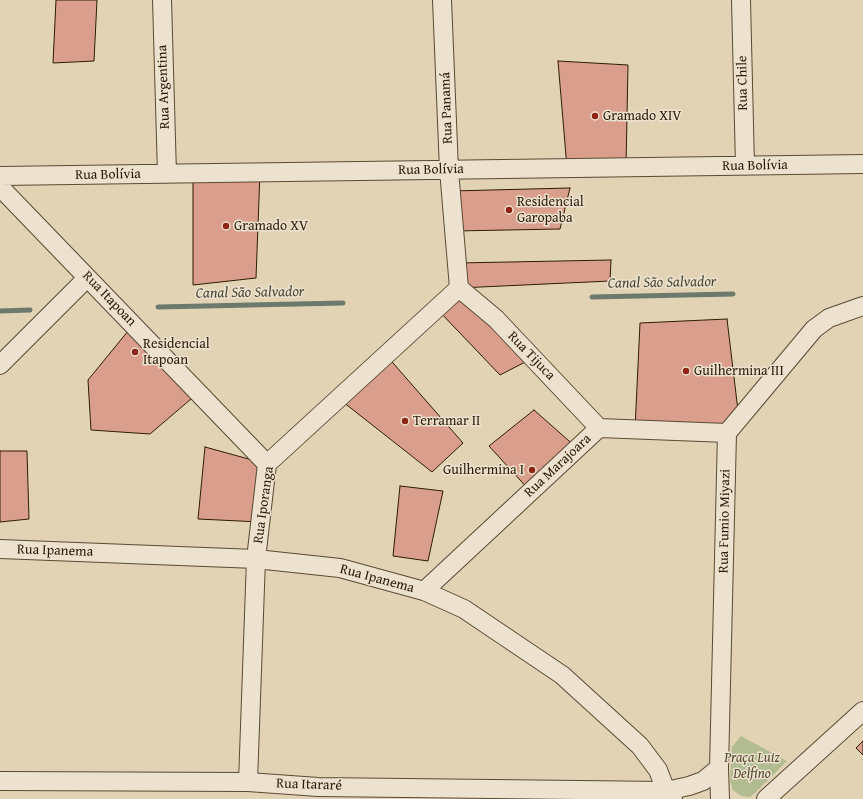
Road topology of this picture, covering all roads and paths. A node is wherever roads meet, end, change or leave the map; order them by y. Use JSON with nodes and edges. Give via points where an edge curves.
{"nodes":[{"id":1,"x":162,"y":0,"type":"edge"},
{"id":2,"x":442,"y":0,"type":"edge"},
{"id":3,"x":741,"y":0,"type":"edge"},
{"id":4,"x":863,"y":164,"type":"edge"},
{"id":5,"x":745,"y":166,"type":"junction"},
{"id":6,"x":449,"y":170,"type":"junction"},
{"id":7,"x":167,"y":174,"type":"junction"},
{"id":8,"x":0,"y":176,"type":"edge"},
{"id":9,"x":0,"y":187,"type":"edge"},
{"id":10,"x":87,"y":278,"type":"junction"},
{"id":11,"x":460,"y":288,"type":"junction"},
{"id":12,"x":863,"y":306,"type":"edge"},
{"id":13,"x":0,"y":365,"type":"edge"},
{"id":14,"x":599,"y":428,"type":"junction"},
{"id":15,"x":727,"y":433,"type":"junction"},
{"id":16,"x":267,"y":464,"type":"junction"},
{"id":17,"x":0,"y":549,"type":"edge"},
{"id":18,"x":256,"y":559,"type":"junction"},
{"id":19,"x":424,"y":591,"type":"junction"},
{"id":20,"x":863,"y":711,"type":"edge"},
{"id":21,"x":720,"y":768,"type":"junction"},
{"id":22,"x":0,"y":781,"type":"edge"},
{"id":23,"x":248,"y":782,"type":"junction"},
{"id":24,"x":318,"y":793,"type":"edge"},
{"id":25,"x":669,"y":795,"type":"edge"},
{"id":26,"x":720,"y":799,"type":"edge"},
{"id":27,"x":766,"y":799,"type":"edge"}],
"edges":[{"from":1,"to":7,"type":"street","name":"Rua Argentina"},
{"from":2,"to":6,"type":"street","name":"Rua Panamá"},
{"from":3,"to":5,"type":"street","name":"Rua Chile"},
{"from":4,"to":5,"type":"street","name":"Rua Bolívia"},
{"from":5,"to":6,"type":"street","name":"Rua Bolívia"},
{"from":6,"to":7,"type":"street","name":"Rua Bolívia"},
{"from":6,"to":11,"type":"street","name":"Rua Panamá"},
{"from":7,"to":8,"type":"street","name":"Rua Bolívia"},
{"from":9,"to":10,"type":"street","name":"Rua Itapoan"},
{"from":10,"to":13,"type":"street"},
{"from":10,"to":16,"type":"street","name":"Rua Itapoan"},
{"from":11,"to":14,"type":"street","name":"Rua Tijuca","via":[[496,319]]},
{"from":11,"to":16,"type":"street","name":"Rua Iporanga"},
{"from":12,"to":15,"type":"street","via":[[829,318],[814,329]]},
{"from":14,"to":15,"type":"street","name":"Rua Marajoara"},
{"from":14,"to":19,"type":"street","name":"Rua Marajoara"},
{"from":15,"to":21,"type":"street","name":"Rua Fumio Miyazi"},
{"from":16,"to":18,"type":"street","name":"Rua Iporanga"},
{"from":17,"to":18,"type":"street","name":"Rua Ipanema"},
{"from":18,"to":19,"type":"street","name":"Rua Ipanema","via":[[340,568]]},
{"from":18,"to":23,"type":"street","name":"Rua Iporanga"},
{"from":19,"to":25,"type":"street","name":"Rua Ipanema","via":[[464,609],[562,675],[640,746],[658,770]]},
{"from":20,"to":27,"type":"street"},
{"from":21,"to":25,"type":"street","name":"Rua Itararé","via":[[703,781]]},
{"from":21,"to":26,"type":"street","name":"Rua Fumio Miyazi"},
{"from":22,"to":23,"type":"street","name":"Rua Itararé"},
{"from":23,"to":24,"type":"street","name":"Rua Itararé"},
{"from":24,"to":25,"type":"street","name":"Rua Itararé"}]}
